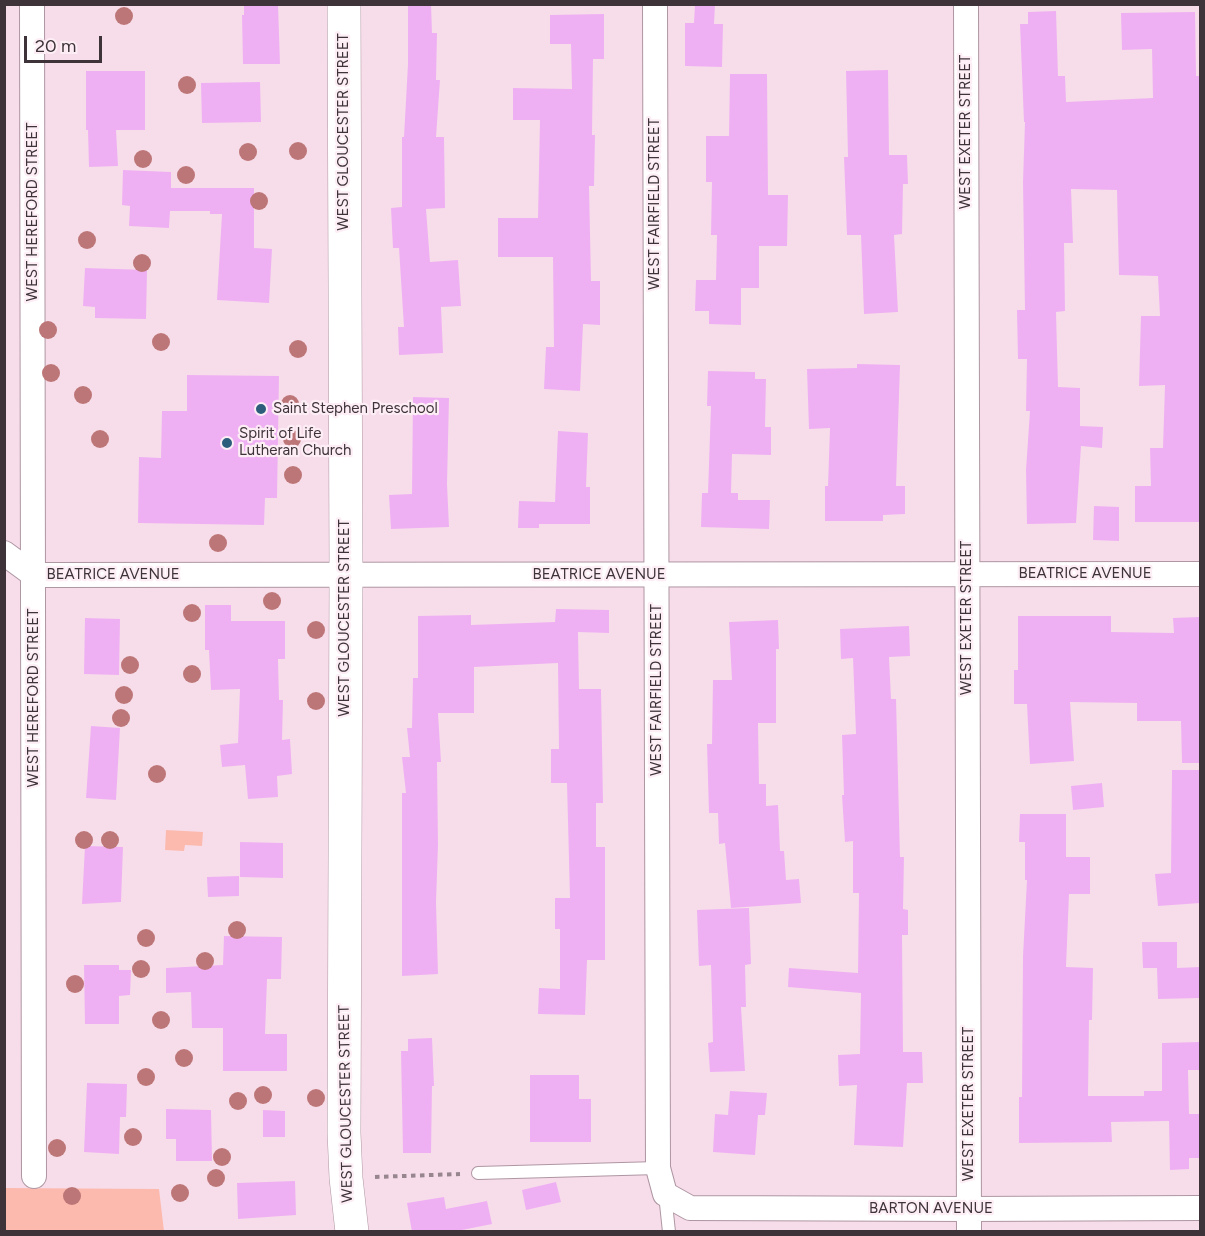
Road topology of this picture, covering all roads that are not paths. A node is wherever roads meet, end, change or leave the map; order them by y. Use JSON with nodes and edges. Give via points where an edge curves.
{"nodes":[{"id":1,"x":32,"y":4,"type":"edge"},
{"id":2,"x":344,"y":4,"type":"edge"},
{"id":3,"x":655,"y":4,"type":"edge"},
{"id":4,"x":966,"y":4,"type":"edge"},
{"id":5,"x":4,"y":553,"type":"edge"},
{"id":6,"x":346,"y":574,"type":"junction"},
{"id":7,"x":1200,"y":574,"type":"edge"},
{"id":8,"x":34,"y":575,"type":"junction"},
{"id":9,"x":657,"y":575,"type":"junction"},
{"id":10,"x":967,"y":575,"type":"junction"},
{"id":11,"x":658,"y":1168,"type":"junction"},
{"id":12,"x":478,"y":1173,"type":"road end"},
{"id":13,"x":34,"y":1176,"type":"dead end"},
{"id":14,"x":665,"y":1194,"type":"junction"},
{"id":15,"x":1200,"y":1208,"type":"edge"},
{"id":16,"x":969,"y":1220,"type":"edge"},
{"id":17,"x":352,"y":1232,"type":"edge"},
{"id":18,"x":669,"y":1232,"type":"edge"}],
"edges":[{"from":1,"to":8,"type":"street","name":"WEST HEREFORD STREET"},
{"from":2,"to":6,"type":"street","name":"WEST GLOUCESTER STREET"},
{"from":3,"to":9,"type":"street","name":"WEST FAIRFIELD STREET"},
{"from":4,"to":10,"type":"street","name":"WEST EXETER STREET"},
{"from":5,"to":8,"type":"street","name":"BEATRICE AVENUE"},
{"from":6,"to":8,"type":"street","name":"BEATRICE AVENUE"},
{"from":6,"to":9,"type":"street","name":"BEATRICE AVENUE"},
{"from":6,"to":17,"type":"street","name":"WEST GLOUCESTER STREET","via":[[344,1123]]},
{"from":7,"to":10,"type":"street","name":"BEATRICE AVENUE"},
{"from":8,"to":13,"type":"street","name":"WEST HEREFORD STREET"},
{"from":9,"to":10,"type":"street","name":"BEATRICE AVENUE"},
{"from":9,"to":11,"type":"street","name":"WEST FAIRFIELD STREET"},
{"from":10,"to":16,"type":"street","name":"WEST EXETER STREET"},
{"from":11,"to":12,"type":"lane"},
{"from":11,"to":14,"type":"street","name":"WEST FAIRFIELD STREET"},
{"from":14,"to":16,"type":"street","name":"BARTON AVENUE","via":[[690,1208]]},
{"from":14,"to":18,"type":"lane"},
{"from":15,"to":16,"type":"street","name":"BARTON AVENUE"}]}
